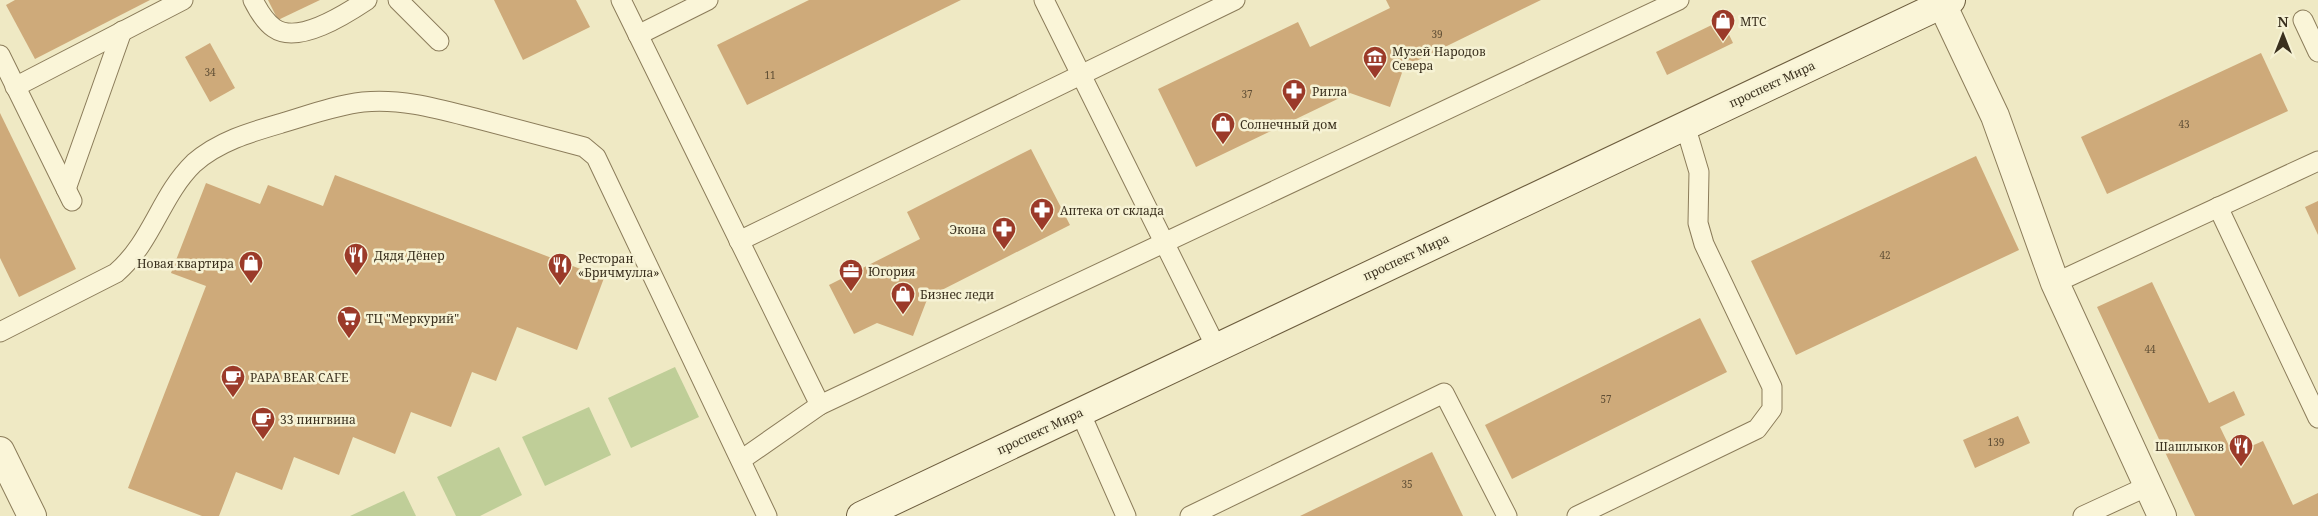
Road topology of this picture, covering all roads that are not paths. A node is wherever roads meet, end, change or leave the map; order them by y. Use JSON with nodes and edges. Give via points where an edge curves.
{"nodes":[{"id":1,"x":183,"y":0,"type":"edge"},
{"id":2,"x":253,"y":0,"type":"edge"},
{"id":3,"x":367,"y":0,"type":"edge"},
{"id":4,"x":398,"y":0,"type":"edge"},
{"id":5,"x":621,"y":0,"type":"edge"},
{"id":6,"x":708,"y":0,"type":"edge"},
{"id":7,"x":1044,"y":0,"type":"edge"},
{"id":8,"x":1235,"y":0,"type":"edge"},
{"id":9,"x":1679,"y":0,"type":"edge"},
{"id":10,"x":1946,"y":2,"type":"edge"},
{"id":11,"x":2303,"y":20,"type":"dead end"},
{"id":12,"x":122,"y":31,"type":"junction"},
{"id":13,"x":638,"y":35,"type":"junction"},
{"id":14,"x":439,"y":41,"type":"dead end"},
{"id":15,"x":2318,"y":52,"type":"edge"},
{"id":16,"x":0,"y":55,"type":"edge"},
{"id":17,"x":1080,"y":75,"type":"junction"},
{"id":18,"x":16,"y":87,"type":"junction"},
{"id":19,"x":1685,"y":125,"type":"junction"},
{"id":20,"x":2318,"y":161,"type":"edge"},
{"id":21,"x":2218,"y":207,"type":"junction"},
{"id":22,"x":739,"y":241,"type":"junction"},
{"id":23,"x":1166,"y":243,"type":"junction"},
{"id":24,"x":2055,"y":283,"type":"junction"},
{"id":25,"x":0,"y":332,"type":"edge"},
{"id":26,"x":1216,"y":347,"type":"junction"},
{"id":27,"x":820,"y":405,"type":"junction"},
{"id":28,"x":1080,"y":412,"type":"junction"},
{"id":29,"x":2318,"y":418,"type":"edge"},
{"id":30,"x":0,"y":451,"type":"edge"},
{"id":31,"x":741,"y":460,"type":"junction"},
{"id":32,"x":2148,"y":486,"type":"junction"},
{"id":33,"x":32,"y":516,"type":"edge"},
{"id":34,"x":767,"y":516,"type":"edge"},
{"id":35,"x":861,"y":516,"type":"edge"},
{"id":36,"x":1126,"y":516,"type":"edge"},
{"id":37,"x":1190,"y":516,"type":"edge"},
{"id":38,"x":1507,"y":516,"type":"edge"},
{"id":39,"x":1577,"y":516,"type":"edge"},
{"id":40,"x":2083,"y":516,"type":"edge"},
{"id":41,"x":2162,"y":516,"type":"edge"}],
"edges":[{"from":1,"to":12,"type":"lane"},
{"from":2,"to":3,"type":"lane","via":[[274,28],[294,33],[306,32]]},
{"from":4,"to":14,"type":"lane"},
{"from":5,"to":13,"type":"lane"},
{"from":6,"to":13,"type":"lane"},
{"from":7,"to":17,"type":"lane"},
{"from":8,"to":17,"type":"lane"},
{"from":9,"to":23,"type":"lane"},
{"from":10,"to":19,"type":"main road","name":"проспект Мира"},
{"from":10,"to":24,"type":"main road","via":[[1995,116]]},
{"from":11,"to":15,"type":"lane"},
{"from":12,"to":18,"type":"lane"},
{"from":12,"to":18,"type":"lane","via":[[69,195]]},
{"from":13,"to":22,"type":"lane"},
{"from":16,"to":18,"type":"lane"},
{"from":17,"to":22,"type":"lane"},
{"from":17,"to":23,"type":"lane"},
{"from":19,"to":26,"type":"main road","name":"проспект Мира"},
{"from":19,"to":39,"type":"lane","via":[[1700,172],[1698,223],[1704,244],[1772,387],[1772,409],[1757,429]]},
{"from":20,"to":21,"type":"lane"},
{"from":21,"to":24,"type":"lane"},
{"from":21,"to":29,"type":"lane"},
{"from":22,"to":27,"type":"lane"},
{"from":23,"to":26,"type":"lane"},
{"from":23,"to":27,"type":"lane"},
{"from":24,"to":32,"type":"main road"},
{"from":25,"to":31,"type":"lane","via":[[116,273],[146,240],[174,185],[219,145],[249,132],[331,108],[362,102],[422,104],[584,147],[596,157]]},
{"from":26,"to":28,"type":"main road","name":"проспект Мира"},
{"from":27,"to":31,"type":"lane"},
{"from":28,"to":35,"type":"main road","name":"проспект Мира"},
{"from":28,"to":36,"type":"lane"},
{"from":30,"to":33,"type":"main road"},
{"from":31,"to":34,"type":"lane"},
{"from":32,"to":40,"type":"lane"},
{"from":32,"to":41,"type":"main road"},
{"from":37,"to":38,"type":"lane","via":[[1444,393]]}]}
